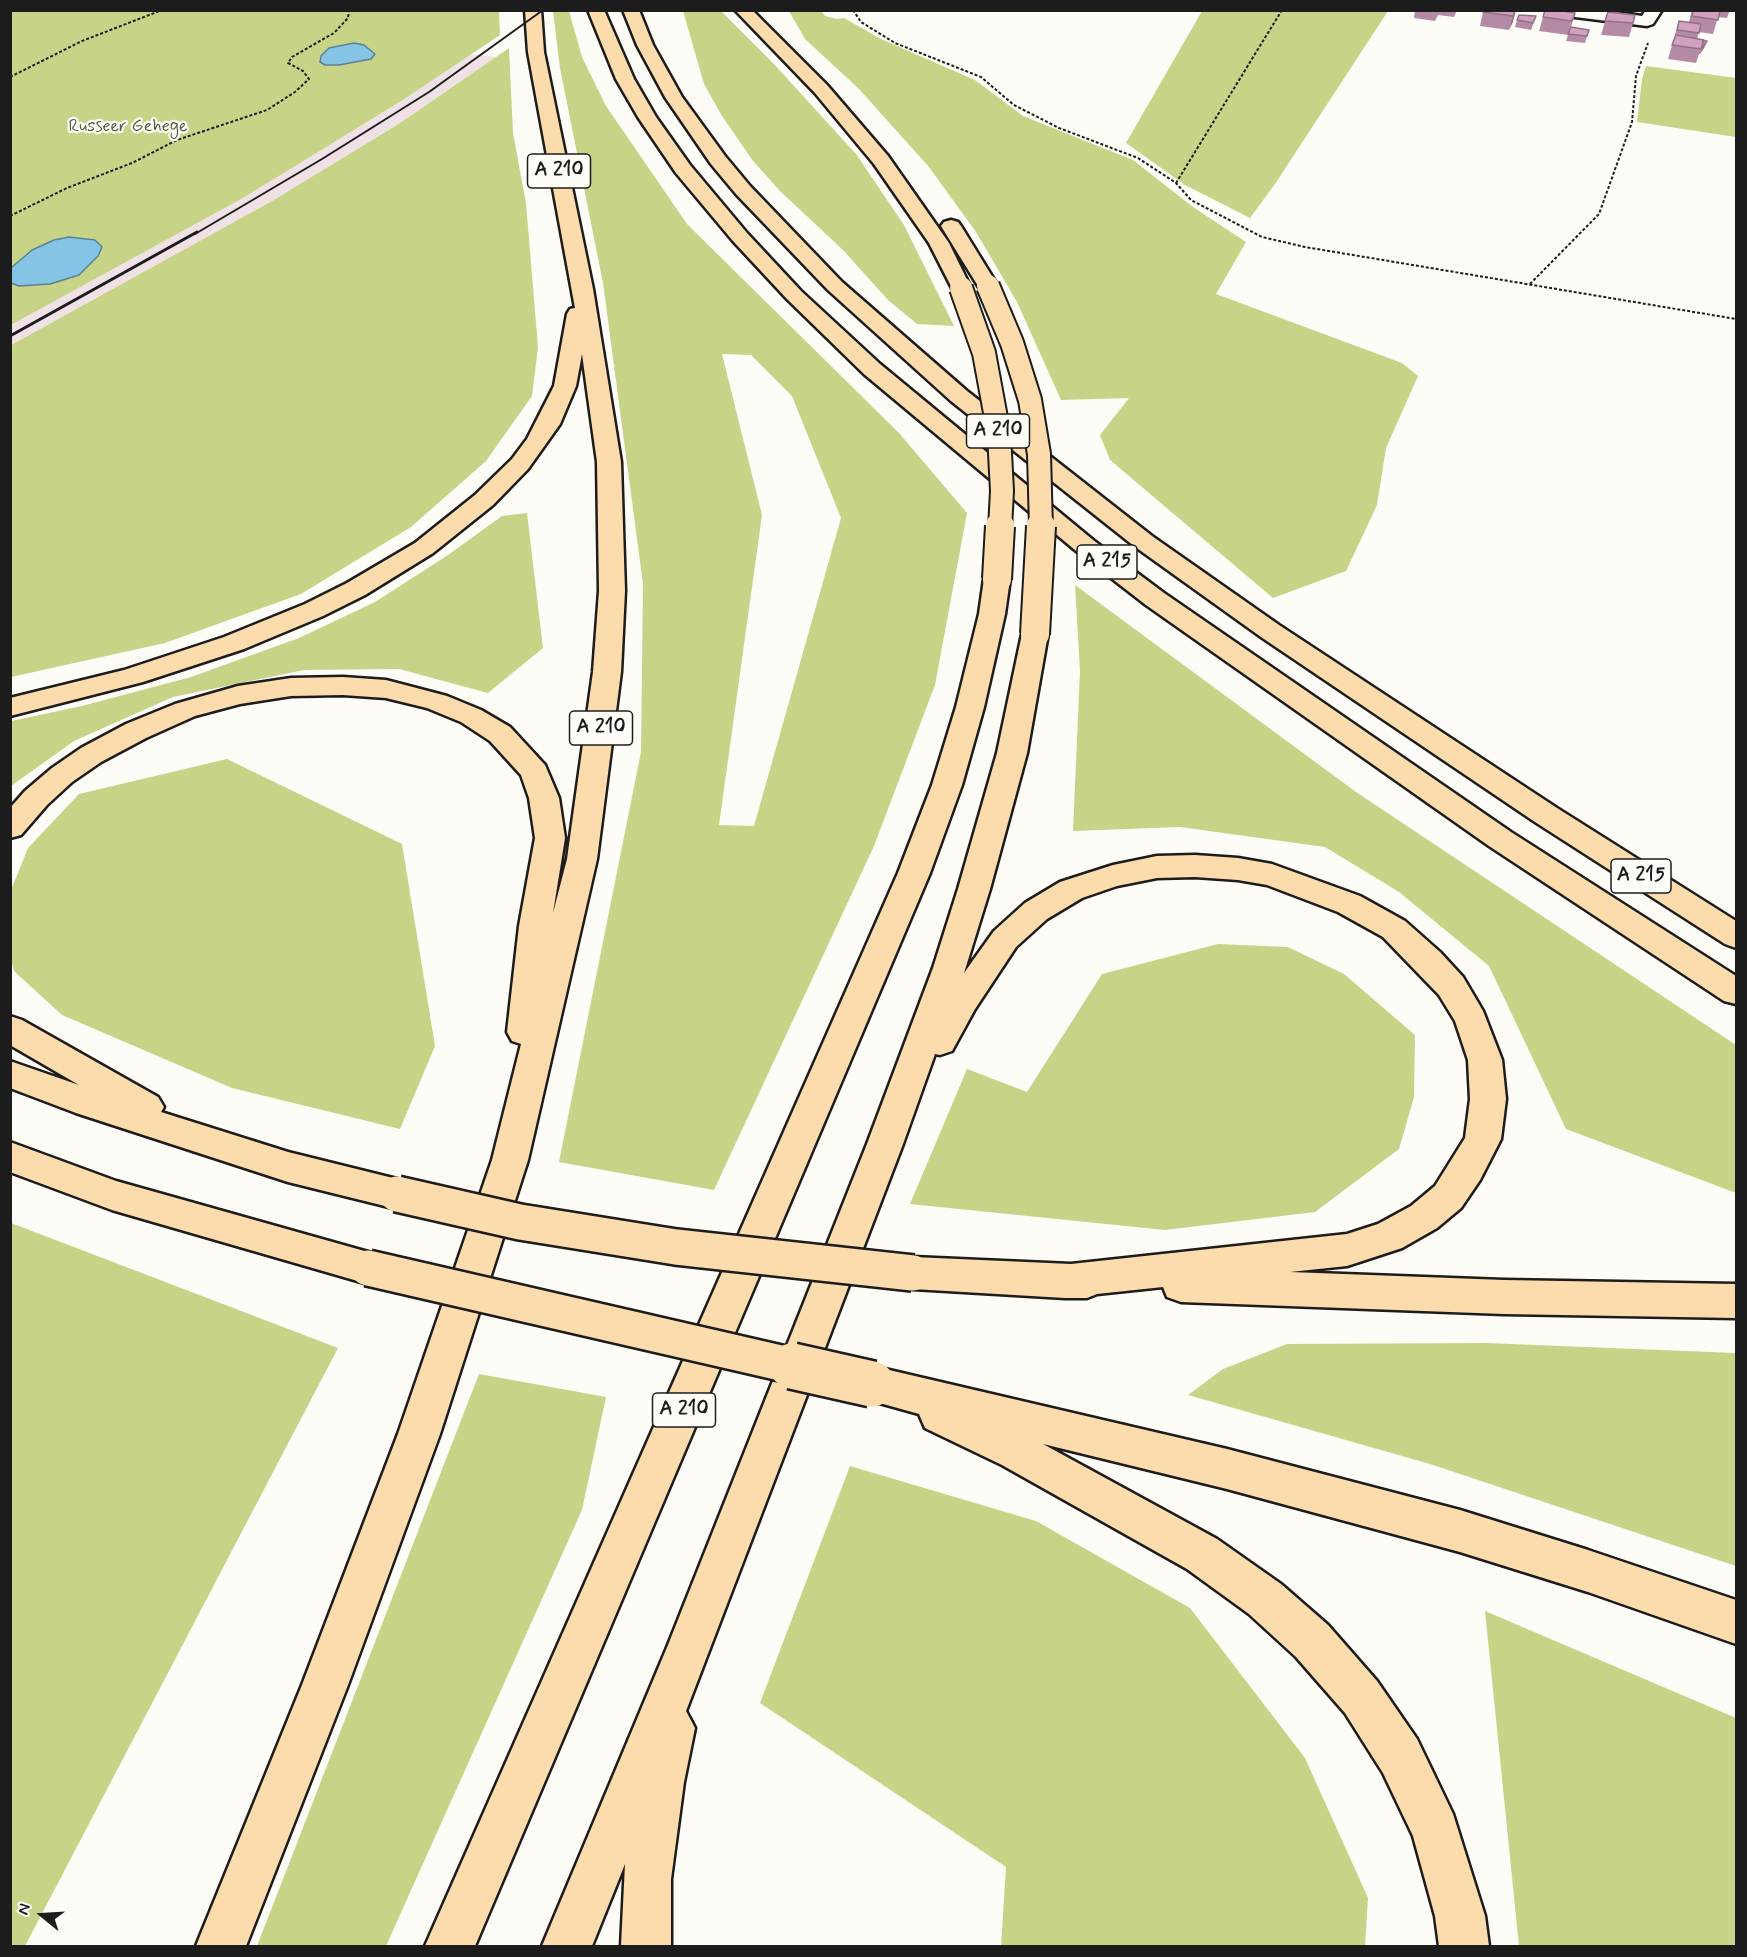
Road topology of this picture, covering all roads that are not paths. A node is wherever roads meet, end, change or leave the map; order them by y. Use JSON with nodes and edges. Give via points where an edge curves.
{"nodes":[{"id":1,"x":533,"y":10,"type":"edge"},
{"id":2,"x":596,"y":10,"type":"edge"},
{"id":3,"x":631,"y":10,"type":"edge"},
{"id":4,"x":743,"y":10,"type":"edge"},
{"id":5,"x":1559,"y":10,"type":"edge"},
{"id":6,"x":1650,"y":16,"type":"edge"},
{"id":7,"x":881,"y":160,"type":"junction"},
{"id":8,"x":930,"y":196,"type":"dead end"},
{"id":9,"x":942,"y":212,"type":"dead end"},
{"id":10,"x":583,"y":289,"type":"junction"},
{"id":11,"x":10,"y":707,"type":"edge"},
{"id":12,"x":10,"y":828,"type":"edge"},
{"id":13,"x":1737,"y":936,"type":"edge"},
{"id":14,"x":1737,"y":992,"type":"edge"},
{"id":15,"x":10,"y":1029,"type":"edge"},
{"id":16,"x":10,"y":1074,"type":"edge"},
{"id":17,"x":200,"y":1138,"type":"junction"},
{"id":18,"x":885,"y":1144,"type":"junction"},
{"id":19,"x":10,"y":1157,"type":"edge"},
{"id":20,"x":510,"y":1160,"type":"junction"},
{"id":21,"x":1065,"y":1281,"type":"junction"},
{"id":22,"x":1737,"y":1301,"type":"edge"},
{"id":23,"x":872,"y":1384,"type":"junction"},
{"id":24,"x":1737,"y":1622,"type":"edge"},
{"id":25,"x":689,"y":1647,"type":"junction"},
{"id":26,"x":221,"y":1947,"type":"edge"},
{"id":27,"x":450,"y":1947,"type":"edge"},
{"id":28,"x":567,"y":1947,"type":"edge"},
{"id":29,"x":646,"y":1947,"type":"edge"},
{"id":30,"x":1464,"y":1947,"type":"edge"}],
"edges":[{"from":1,"to":10,"type":"highway","number":"A 210","via":[[536,52]]},
{"from":2,"to":14,"type":"highway","number":"A 215","via":[[625,79],[683,169],[794,295],[872,369],[1084,545],[1174,612],[1500,839]]},
{"from":3,"to":13,"type":"highway","number":"A 215","via":[[674,97],[742,190],[835,286],[959,396],[1143,541],[1270,631],[1537,809]]},
{"from":4,"to":7,"type":"highway","number":"A 210","via":[[821,89]]},
{"from":5,"to":6,"type":"street"},
{"from":7,"to":8,"type":"highway"},
{"from":7,"to":27,"type":"highway","number":"A 210","bridge":true,"via":[[939,243],[961,288],[984,353],[999,434],[1002,491],[997,579],[970,707],[914,873]]},
{"from":9,"to":18,"type":"highway","bridge":true,"via":[[988,286],[1030,400],[1039,454],[1042,515],[1035,634],[1012,753],[974,889]]},
{"from":10,"to":11,"type":"highway","via":[[565,386],[548,424],[506,480],[424,548],[346,594],[234,643],[133,676]]},
{"from":10,"to":20,"type":"highway","number":"A 210","via":[[609,462],[612,591],[608,672],[582,859]]},
{"from":12,"to":20,"type":"highway","via":[[54,782],[92,755],[185,710],[238,695],[291,687],[386,689],[437,702],[500,734],[535,772],[544,798],[550,838],[536,926]]},
{"from":15,"to":17,"type":"highway"},
{"from":16,"to":17,"type":"highway"},
{"from":17,"to":21,"type":"highway","bridge":true,"via":[[288,1167],[520,1222],[676,1247],[912,1273]]},
{"from":18,"to":21,"type":"highway","via":[[962,1001],[1005,939],[1036,911],[1071,890],[1113,876],[1157,867],[1196,866],[1272,875],[1349,904],[1394,929],[1451,986],[1471,1020],[1485,1060],[1488,1099],[1482,1139],[1467,1169],[1448,1197],[1424,1217],[1389,1237],[1347,1250]]},
{"from":18,"to":25,"type":"highway"},
{"from":19,"to":23,"type":"highway","bridge":true,"via":[[112,1195],[368,1268]]},
{"from":20,"to":26,"type":"highway","number":"A 210","via":[[419,1434]]},
{"from":21,"to":22,"type":"highway"},
{"from":23,"to":24,"type":"highway","via":[[1227,1469],[1460,1531]]},
{"from":23,"to":30,"type":"highway","via":[[1017,1451],[1202,1554],[1265,1599],[1312,1641],[1360,1697],[1400,1756],[1436,1831],[1460,1916]]},
{"from":25,"to":28,"type":"highway"},
{"from":25,"to":29,"type":"highway","via":[[656,1814],[647,1879]]}]}
